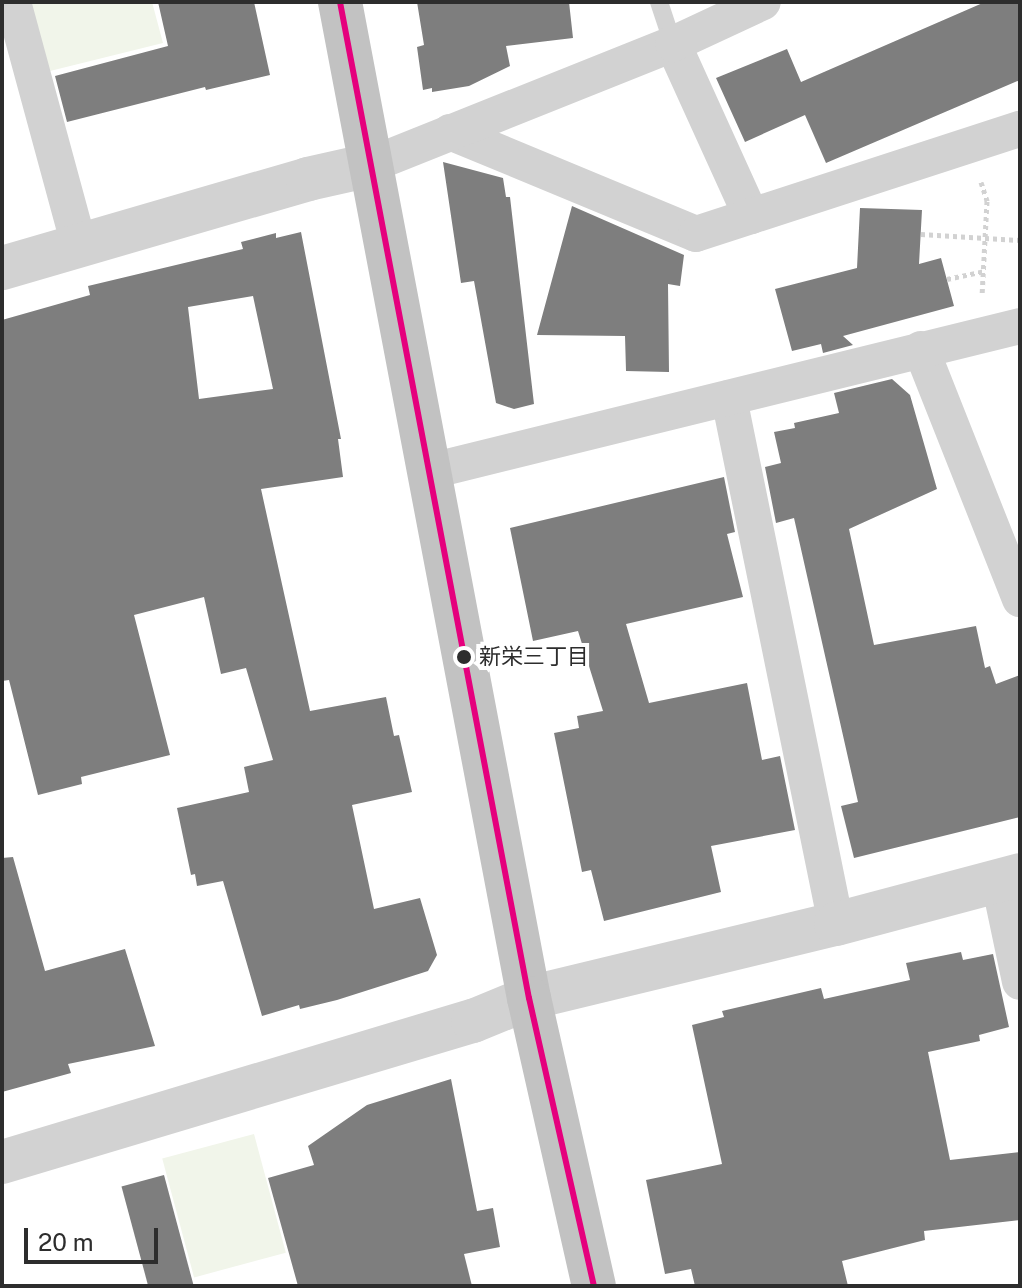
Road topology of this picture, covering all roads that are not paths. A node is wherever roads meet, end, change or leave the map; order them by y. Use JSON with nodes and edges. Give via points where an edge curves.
{"nodes":[{"id":1,"x":13,"y":2,"type":"edge"},
{"id":2,"x":340,"y":2,"type":"edge"},
{"id":3,"x":659,"y":2,"type":"edge"},
{"id":4,"x":763,"y":2,"type":"edge"},
{"id":5,"x":673,"y":44,"type":"junction"},
{"id":6,"x":1020,"y":129,"type":"edge"},
{"id":7,"x":450,"y":132,"type":"junction"},
{"id":8,"x":370,"y":165,"type":"junction"},
{"id":9,"x":751,"y":216,"type":"junction"},
{"id":10,"x":79,"y":245,"type":"junction"},
{"id":11,"x":2,"y":268,"type":"edge"},
{"id":12,"x":1020,"y":326,"type":"edge"},
{"id":13,"x":921,"y":349,"type":"junction"},
{"id":14,"x":729,"y":398,"type":"junction"},
{"id":15,"x":431,"y":471,"type":"junction"},
{"id":16,"x":1020,"y":599,"type":"edge"},
{"id":17,"x":1010,"y":878,"type":"edge"},
{"id":18,"x":836,"y":924,"type":"junction"},
{"id":19,"x":1020,"y":982,"type":"edge"},
{"id":20,"x":529,"y":998,"type":"junction"},
{"id":21,"x":2,"y":1162,"type":"edge"},
{"id":22,"x":594,"y":1286,"type":"edge"}],
"edges":[{"from":1,"to":10,"type":"street"},
{"from":2,"to":8,"type":"highway"},
{"from":3,"to":5,"type":"lane"},
{"from":4,"to":5,"type":"street"},
{"from":5,"to":7,"type":"street"},
{"from":5,"to":9,"type":"street"},
{"from":6,"to":9,"type":"street"},
{"from":7,"to":8,"type":"street"},
{"from":7,"to":9,"type":"street","via":[[696,234]]},
{"from":8,"to":10,"type":"street"},
{"from":8,"to":15,"type":"highway"},
{"from":10,"to":11,"type":"street"},
{"from":12,"to":13,"type":"street"},
{"from":13,"to":14,"type":"street"},
{"from":13,"to":16,"type":"street"},
{"from":14,"to":15,"type":"street"},
{"from":14,"to":18,"type":"street"},
{"from":15,"to":20,"type":"highway"},
{"from":17,"to":18,"type":"street"},
{"from":17,"to":19,"type":"street"},
{"from":18,"to":20,"type":"street"},
{"from":20,"to":21,"type":"street","via":[[473,1021]]},
{"from":20,"to":22,"type":"highway"}]}
